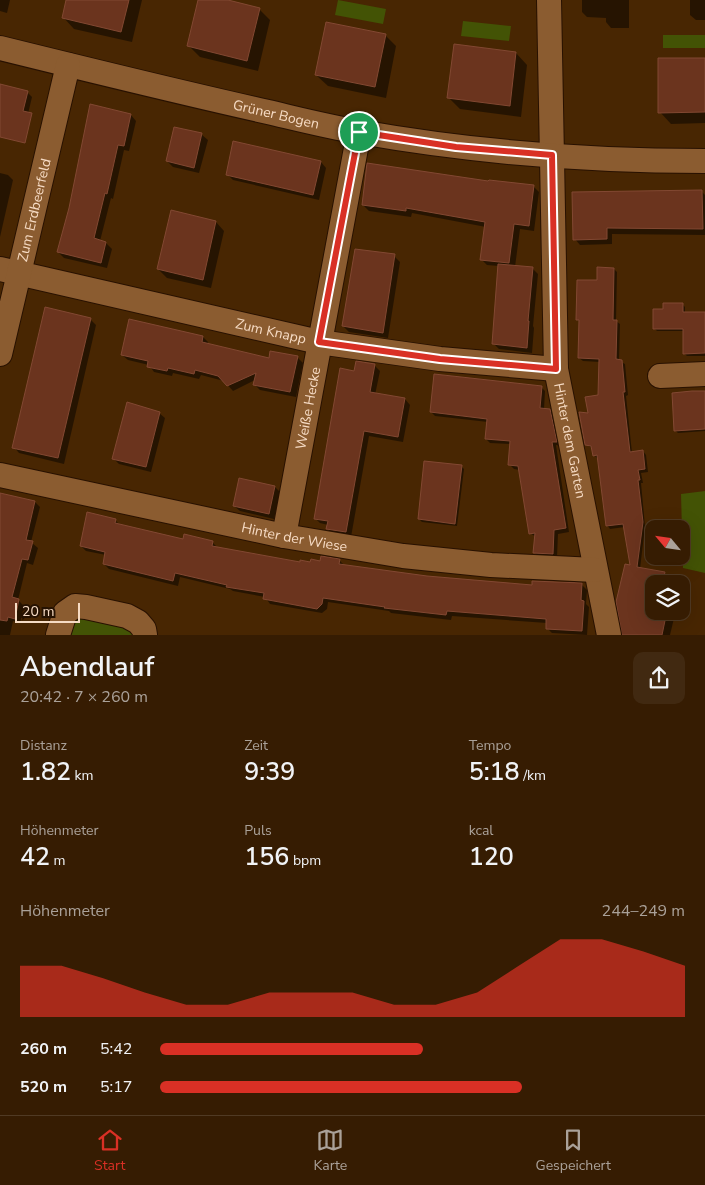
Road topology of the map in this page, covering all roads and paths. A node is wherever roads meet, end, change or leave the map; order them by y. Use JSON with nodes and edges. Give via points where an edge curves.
{"nodes":[{"id":1,"x":550,"y":0,"type":"edge"},
{"id":2,"x":0,"y":48,"type":"edge"},
{"id":3,"x":68,"y":65,"type":"junction"},
{"id":4,"x":359,"y":132,"type":"junction"},
{"id":5,"x":552,"y":155,"type":"junction"},
{"id":6,"x":705,"y":160,"type":"edge"},
{"id":7,"x":10,"y":271,"type":"edge"},
{"id":8,"x":319,"y":342,"type":"junction"},
{"id":9,"x":0,"y":354,"type":"edge"},
{"id":10,"x":556,"y":369,"type":"junction"},
{"id":11,"x":705,"y":374,"type":"edge"},
{"id":12,"x":660,"y":376,"type":"dead end"},
{"id":13,"x":0,"y":475,"type":"edge"},
{"id":14,"x":284,"y":536,"type":"junction"},
{"id":15,"x":595,"y":570,"type":"junction"},
{"id":16,"x":58,"y":635,"type":"edge"},
{"id":17,"x":144,"y":635,"type":"edge"},
{"id":18,"x":609,"y":635,"type":"edge"}],
"edges":[{"from":1,"to":5,"type":"street","name":"Hinter dem Garten"},
{"from":2,"to":3,"type":"street","name":"Grüner Bogen"},
{"from":3,"to":4,"type":"street","name":"Grüner Bogen"},
{"from":3,"to":7,"type":"street","name":"Zum Erdbeerfeld"},
{"from":4,"to":5,"type":"street","name":"Grüner Bogen","via":[[456,147]]},
{"from":4,"to":8,"type":"street","name":"Weiße Hecke"},
{"from":5,"to":6,"type":"street","name":"Grüner Bogen","via":[[620,160]]},
{"from":5,"to":10,"type":"street","name":"Hinter dem Garten"},
{"from":7,"to":8,"type":"street","name":"Zum Knapp"},
{"from":7,"to":9,"type":"street","name":"Zum Erdbeerfeld"},
{"from":8,"to":10,"type":"street","name":"Zum Knapp","via":[[440,359]]},
{"from":8,"to":14,"type":"street","name":"Weiße Hecke"},
{"from":10,"to":15,"type":"street","name":"Hinter dem Garten"},
{"from":11,"to":12,"type":"street"},
{"from":13,"to":14,"type":"street","name":"Hinter der Wiese"},
{"from":14,"to":15,"type":"street","name":"Hinter der Wiese","via":[[404,556],[491,565]]},
{"from":15,"to":18,"type":"street","name":"Hinter dem Garten"},
{"from":16,"to":17,"type":"street","via":[[65,613],[74,606],[127,616],[138,622],[144,629]]}]}
